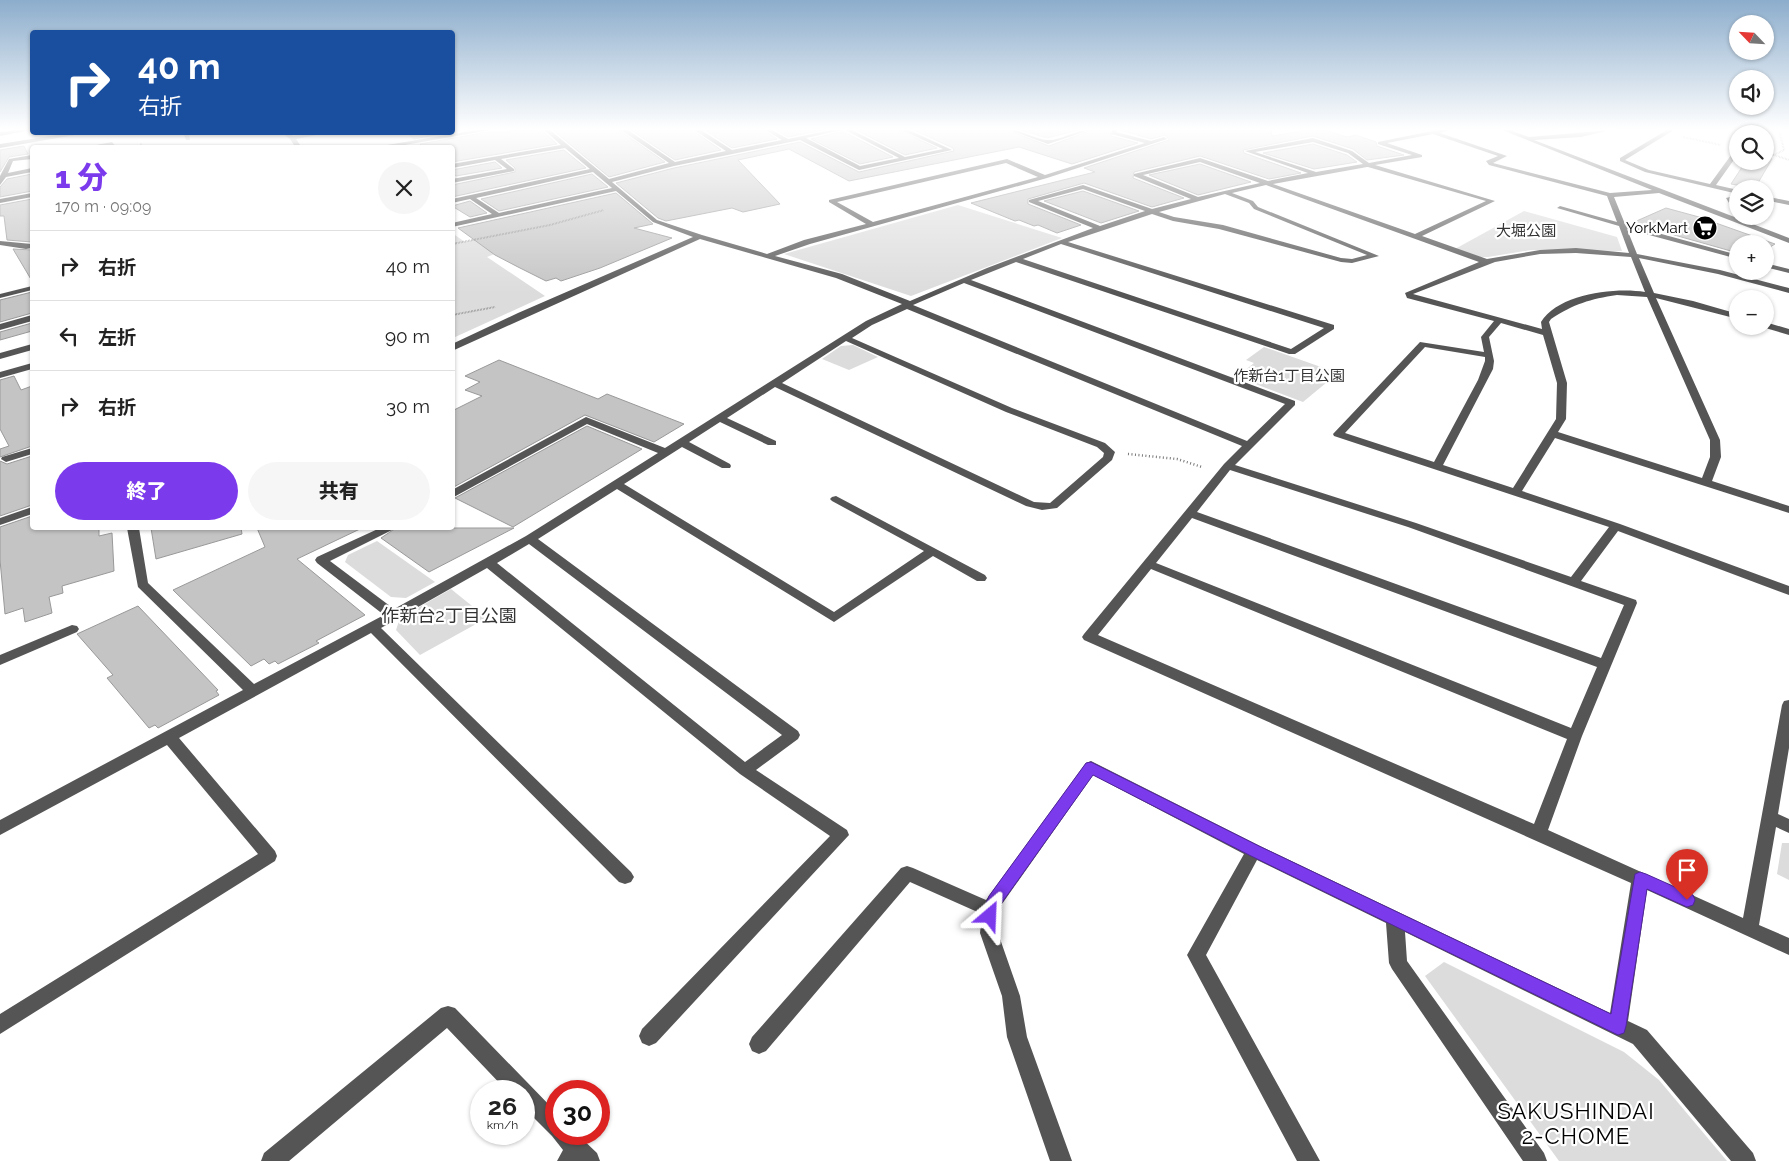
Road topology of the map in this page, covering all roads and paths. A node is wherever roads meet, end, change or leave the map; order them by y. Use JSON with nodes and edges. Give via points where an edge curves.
{"nodes":[{"id":1,"x":529,"y":184,"type":"edge"},
{"id":2,"x":612,"y":184,"type":"edge"},
{"id":3,"x":907,"y":184,"type":"edge"},
{"id":4,"x":1019,"y":184,"type":"edge"},
{"id":5,"x":1160,"y":184,"type":"edge"},
{"id":6,"x":1267,"y":184,"type":"joint"},
{"id":7,"x":1433,"y":184,"type":"edge"},
{"id":8,"x":1568,"y":184,"type":"edge"},
{"id":9,"x":1641,"y":184,"type":"edge"},
{"id":10,"x":1704,"y":184,"type":"edge"},
{"id":11,"x":1712,"y":186,"type":"joint"},
{"id":12,"x":617,"y":189,"type":"junction"},
{"id":13,"x":1729,"y":190,"type":"edge"},
{"id":14,"x":1658,"y":191,"type":"junction"},
{"id":15,"x":1227,"y":192,"type":"junction"},
{"id":16,"x":30,"y":195,"type":"edge"},
{"id":17,"x":1610,"y":195,"type":"junction"},
{"id":18,"x":471,"y":197,"type":"junction"},
{"id":19,"x":1198,"y":199,"type":"junction"},
{"id":20,"x":455,"y":200,"type":"edge"},
{"id":21,"x":1774,"y":200,"type":"edge"},
{"id":22,"x":0,"y":201,"type":"edge"},
{"id":23,"x":1789,"y":203,"type":"edge"},
{"id":24,"x":1560,"y":208,"type":"dead end"},
{"id":25,"x":605,"y":210,"type":"dead end"},
{"id":26,"x":1153,"y":212,"type":"junction"},
{"id":27,"x":498,"y":215,"type":"junction"},
{"id":28,"x":455,"y":224,"type":"edge"},
{"id":29,"x":872,"y":224,"type":"junction"},
{"id":30,"x":1623,"y":226,"type":"junction"},
{"id":31,"x":1101,"y":229,"type":"junction"},
{"id":32,"x":699,"y":237,"type":"junction"},
{"id":33,"x":1415,"y":237,"type":"junction"},
{"id":34,"x":1789,"y":241,"type":"edge"},
{"id":35,"x":1061,"y":242,"type":"junction"},
{"id":36,"x":0,"y":243,"type":"edge"},
{"id":37,"x":455,"y":243,"type":"edge"},
{"id":38,"x":30,"y":246,"type":"edge"},
{"id":39,"x":1729,"y":255,"type":"edge"},
{"id":40,"x":768,"y":256,"type":"junction"},
{"id":41,"x":1634,"y":256,"type":"junction"},
{"id":42,"x":1018,"y":260,"type":"junction"},
{"id":43,"x":1487,"y":262,"type":"junction"},
{"id":44,"x":1774,"y":267,"type":"edge"},
{"id":45,"x":1789,"y":271,"type":"edge"},
{"id":46,"x":965,"y":281,"type":"junction"},
{"id":47,"x":30,"y":288,"type":"edge"},
{"id":48,"x":1789,"y":291,"type":"edge"},
{"id":49,"x":1650,"y":294,"type":"junction"},
{"id":50,"x":0,"y":296,"type":"edge"},
{"id":51,"x":907,"y":305,"type":"junction"},
{"id":52,"x":1729,"y":314,"type":"edge"},
{"id":53,"x":30,"y":319,"type":"edge"},
{"id":54,"x":1499,"y":320,"type":"junction"},
{"id":55,"x":0,"y":327,"type":"edge"},
{"id":56,"x":1786,"y":331,"type":"edge"},
{"id":57,"x":1547,"y":333,"type":"junction"},
{"id":58,"x":846,"y":338,"type":"junction"},
{"id":59,"x":1789,"y":341,"type":"edge"},
{"id":60,"x":455,"y":347,"type":"edge"},
{"id":61,"x":29,"y":348,"type":"edge"},
{"id":62,"x":0,"y":356,"type":"edge"},
{"id":63,"x":1487,"y":356,"type":"junction"},
{"id":64,"x":30,"y":367,"type":"edge"},
{"id":65,"x":0,"y":375,"type":"edge"},
{"id":66,"x":775,"y":383,"type":"junction"},
{"id":67,"x":720,"y":419,"type":"junction"},
{"id":68,"x":1553,"y":434,"type":"junction"},
{"id":69,"x":681,"y":442,"type":"junction"},
{"id":70,"x":772,"y":443,"type":"dead end"},
{"id":71,"x":1248,"y":445,"type":"junction"},
{"id":72,"x":30,"y":451,"type":"edge"},
{"id":73,"x":665,"y":452,"type":"junction"},
{"id":74,"x":1110,"y":452,"type":"junction"},
{"id":75,"x":6,"y":459,"type":"dead end"},
{"id":76,"x":726,"y":466,"type":"dead end"},
{"id":77,"x":1437,"y":466,"type":"junction"},
{"id":78,"x":1224,"y":470,"type":"junction"},
{"id":79,"x":617,"y":484,"type":"junction"},
{"id":80,"x":1705,"y":484,"type":"junction"},
{"id":81,"x":1516,"y":492,"type":"junction"},
{"id":82,"x":455,"y":493,"type":"edge"},
{"id":83,"x":836,"y":499,"type":"dead end"},
{"id":84,"x":1789,"y":510,"type":"edge"},
{"id":85,"x":30,"y":511,"type":"edge"},
{"id":86,"x":1190,"y":513,"type":"junction"},
{"id":87,"x":0,"y":522,"type":"edge"},
{"id":88,"x":1616,"y":526,"type":"junction"},
{"id":89,"x":133,"y":530,"type":"edge"},
{"id":90,"x":384,"y":530,"type":"edge"},
{"id":91,"x":530,"y":539,"type":"junction"},
{"id":92,"x":933,"y":551,"type":"junction"},
{"id":93,"x":488,"y":562,"type":"junction"},
{"id":94,"x":1148,"y":564,"type":"junction"},
{"id":95,"x":980,"y":578,"type":"dead end"},
{"id":96,"x":1574,"y":582,"type":"junction"},
{"id":97,"x":1789,"y":591,"type":"edge"},
{"id":98,"x":393,"y":615,"type":"junction"},
{"id":99,"x":372,"y":627,"type":"junction"},
{"id":100,"x":72,"y":629,"type":"dead end"},
{"id":101,"x":0,"y":660,"type":"edge"},
{"id":102,"x":1605,"y":665,"type":"junction"},
{"id":103,"x":253,"y":692,"type":"junction"},
{"id":104,"x":1789,"y":705,"type":"edge"},
{"id":105,"x":1575,"y":736,"type":"junction"},
{"id":106,"x":169,"y":737,"type":"junction"},
{"id":107,"x":745,"y":770,"type":"junction"},
{"id":108,"x":1769,"y":817,"type":"junction"},
{"id":109,"x":1789,"y":826,"type":"edge"},
{"id":110,"x":0,"y":828,"type":"edge"},
{"id":111,"x":1539,"y":833,"type":"junction"},
{"id":112,"x":1254,"y":851,"type":"junction"},
{"id":113,"x":625,"y":877,"type":"dead end"},
{"id":114,"x":1640,"y":879,"type":"junction"},
{"id":115,"x":991,"y":910,"type":"junction"},
{"id":116,"x":1395,"y":919,"type":"junction"},
{"id":117,"x":1750,"y":928,"type":"junction"},
{"id":118,"x":1789,"y":947,"type":"edge"},
{"id":119,"x":0,"y":1025,"type":"edge"},
{"id":120,"x":1618,"y":1026,"type":"junction"},
{"id":121,"x":649,"y":1036,"type":"dead end"},
{"id":122,"x":759,"y":1044,"type":"dead end"},
{"id":123,"x":511,"y":1080,"type":"edge"},
{"id":124,"x":535,"y":1105,"type":"edge"},
{"id":125,"x":545,"y":1116,"type":"edge"},
{"id":126,"x":570,"y":1145,"type":"edge"},
{"id":127,"x":578,"y":1157,"type":"edge"},
{"id":128,"x":272,"y":1161,"type":"edge"},
{"id":129,"x":1061,"y":1161,"type":"edge"},
{"id":130,"x":1308,"y":1161,"type":"edge"},
{"id":131,"x":1536,"y":1161,"type":"edge"},
{"id":132,"x":1745,"y":1161,"type":"edge"}],
"edges":[{"from":1,"to":18,"type":"street"},
{"from":2,"to":12,"type":"street"},
{"from":3,"to":29,"type":"street","via":[[831,202]]},
{"from":4,"to":29,"type":"street"},
{"from":5,"to":19,"type":"street"},
{"from":6,"to":15,"type":"street"},
{"from":6,"to":33,"type":"street"},
{"from":7,"to":33,"type":"street","via":[[1492,201]]},
{"from":8,"to":17,"type":"street"},
{"from":9,"to":14,"type":"street"},
{"from":10,"to":11,"type":"street"},
{"from":11,"to":13,"type":"street"},
{"from":12,"to":27,"type":"street"},
{"from":12,"to":32,"type":"street","via":[[655,221]]},
{"from":14,"to":17,"type":"street"},
{"from":14,"to":34,"type":"street"},
{"from":15,"to":19,"type":"street"},
{"from":15,"to":26,"type":"street","via":[[1251,202],[1256,208],[1375,256],[1341,260]]},
{"from":16,"to":22,"type":"street"},
{"from":17,"to":30,"type":"street"},
{"from":18,"to":20,"type":"street"},
{"from":18,"to":27,"type":"street"},
{"from":19,"to":26,"type":"street"},
{"from":21,"to":23,"type":"street"},
{"from":24,"to":30,"type":"street"},
{"from":25,"to":37,"type":"path","via":[[550,225]]},
{"from":26,"to":31,"type":"street"},
{"from":26,"to":31,"type":"street","via":[[1084,187],[1031,202]]},
{"from":27,"to":28,"type":"street"},
{"from":29,"to":40,"type":"street"},
{"from":30,"to":39,"type":"street"},
{"from":30,"to":41,"type":"street"},
{"from":31,"to":35,"type":"street"},
{"from":32,"to":40,"type":"street"},
{"from":32,"to":60,"type":"street"},
{"from":33,"to":43,"type":"street"},
{"from":35,"to":42,"type":"street"},
{"from":35,"to":42,"type":"street","via":[[1331,327],[1292,352]]},
{"from":36,"to":38,"type":"street"},
{"from":40,"to":51,"type":"street","via":[[839,276]]},
{"from":41,"to":43,"type":"street","via":[[1566,252],[1525,254]]},
{"from":41,"to":48,"type":"street","via":[[1697,266]]},
{"from":41,"to":49,"type":"street"},
{"from":42,"to":46,"type":"street"},
{"from":43,"to":54,"type":"street","via":[[1409,293],[1410,296]]},
{"from":44,"to":45,"type":"street"},
{"from":46,"to":51,"type":"street"},
{"from":46,"to":71,"type":"street","via":[[1292,403]]},
{"from":47,"to":50,"type":"street"},
{"from":49,"to":52,"type":"street"},
{"from":49,"to":57,"type":"street","via":[[1618,292],[1592,296],[1548,317],[1545,322]]},
{"from":49,"to":80,"type":"street","via":[[1718,448]]},
{"from":51,"to":58,"type":"street"},
{"from":51,"to":71,"type":"street"},
{"from":53,"to":55,"type":"street"},
{"from":54,"to":57,"type":"street"},
{"from":54,"to":63,"type":"street","via":[[1485,337]]},
{"from":56,"to":59,"type":"street"},
{"from":57,"to":68,"type":"street","via":[[1562,383],[1562,419]]},
{"from":58,"to":66,"type":"street"},
{"from":58,"to":74,"type":"street","via":[[1001,406],[1101,445]]},
{"from":61,"to":62,"type":"street"},
{"from":63,"to":77,"type":"street","via":[[1490,362],[1487,374]]},
{"from":63,"to":77,"type":"street","via":[[1423,344],[1338,434]]},
{"from":64,"to":65,"type":"street"},
{"from":66,"to":67,"type":"street"},
{"from":66,"to":74,"type":"street","via":[[1042,507],[1053,506],[1108,458]]},
{"from":67,"to":69,"type":"street"},
{"from":67,"to":70,"type":"street"},
{"from":68,"to":80,"type":"street"},
{"from":68,"to":81,"type":"street"},
{"from":69,"to":73,"type":"street"},
{"from":69,"to":76,"type":"street"},
{"from":71,"to":78,"type":"street"},
{"from":72,"to":75,"type":"street"},
{"from":73,"to":79,"type":"street"},
{"from":73,"to":82,"type":"street","via":[[586,420]]},
{"from":74,"to":78,"type":"path","via":[[1177,459]]},
{"from":77,"to":81,"type":"street"},
{"from":78,"to":86,"type":"street"},
{"from":78,"to":96,"type":"street","via":[[1412,525]]},
{"from":79,"to":91,"type":"street"},
{"from":79,"to":92,"type":"street","via":[[834,618]]},
{"from":80,"to":84,"type":"street"},
{"from":81,"to":88,"type":"street"},
{"from":83,"to":92,"type":"street"},
{"from":85,"to":87,"type":"street"},
{"from":86,"to":94,"type":"street"},
{"from":86,"to":102,"type":"street"},
{"from":88,"to":96,"type":"street"},
{"from":88,"to":97,"type":"street"},
{"from":89,"to":103,"type":"street","via":[[142,584]]},
{"from":90,"to":98,"type":"street","via":[[321,560]]},
{"from":91,"to":93,"type":"street"},
{"from":91,"to":107,"type":"street","via":[[793,735]]},
{"from":92,"to":95,"type":"street"},
{"from":93,"to":98,"type":"street"},
{"from":93,"to":107,"type":"street"},
{"from":94,"to":105,"type":"street"},
{"from":94,"to":111,"type":"street","via":[[1089,637]]},
{"from":96,"to":102,"type":"street","via":[[1631,603]]},
{"from":98,"to":99,"type":"street"},
{"from":99,"to":103,"type":"street"},
{"from":99,"to":113,"type":"street"},
{"from":100,"to":101,"type":"street"},
{"from":102,"to":105,"type":"street"},
{"from":103,"to":106,"type":"street"},
{"from":104,"to":108,"type":"street"},
{"from":105,"to":111,"type":"street"},
{"from":106,"to":110,"type":"street"},
{"from":106,"to":119,"type":"street","via":[[269,856]]},
{"from":107,"to":121,"type":"street","via":[[841,835]]},
{"from":108,"to":109,"type":"street"},
{"from":108,"to":117,"type":"street"},
{"from":111,"to":114,"type":"street"},
{"from":112,"to":115,"type":"street","via":[[1091,767],[994,901]]},
{"from":112,"to":116,"type":"street"},
{"from":112,"to":130,"type":"street","via":[[1196,955]]},
{"from":114,"to":117,"type":"street"},
{"from":114,"to":120,"type":"street"},
{"from":115,"to":122,"type":"street","via":[[907,873]]},
{"from":115,"to":129,"type":"street","via":[[989,933],[1011,996],[1017,1037]]},
{"from":116,"to":120,"type":"street"},
{"from":116,"to":131,"type":"street","via":[[1398,962]]},
{"from":117,"to":118,"type":"street"},
{"from":120,"to":132,"type":"street","via":[[1640,1037]]},
{"from":123,"to":128,"type":"street","via":[[448,1015]]},
{"from":124,"to":125,"type":"street"},
{"from":126,"to":127,"type":"street"}]}
